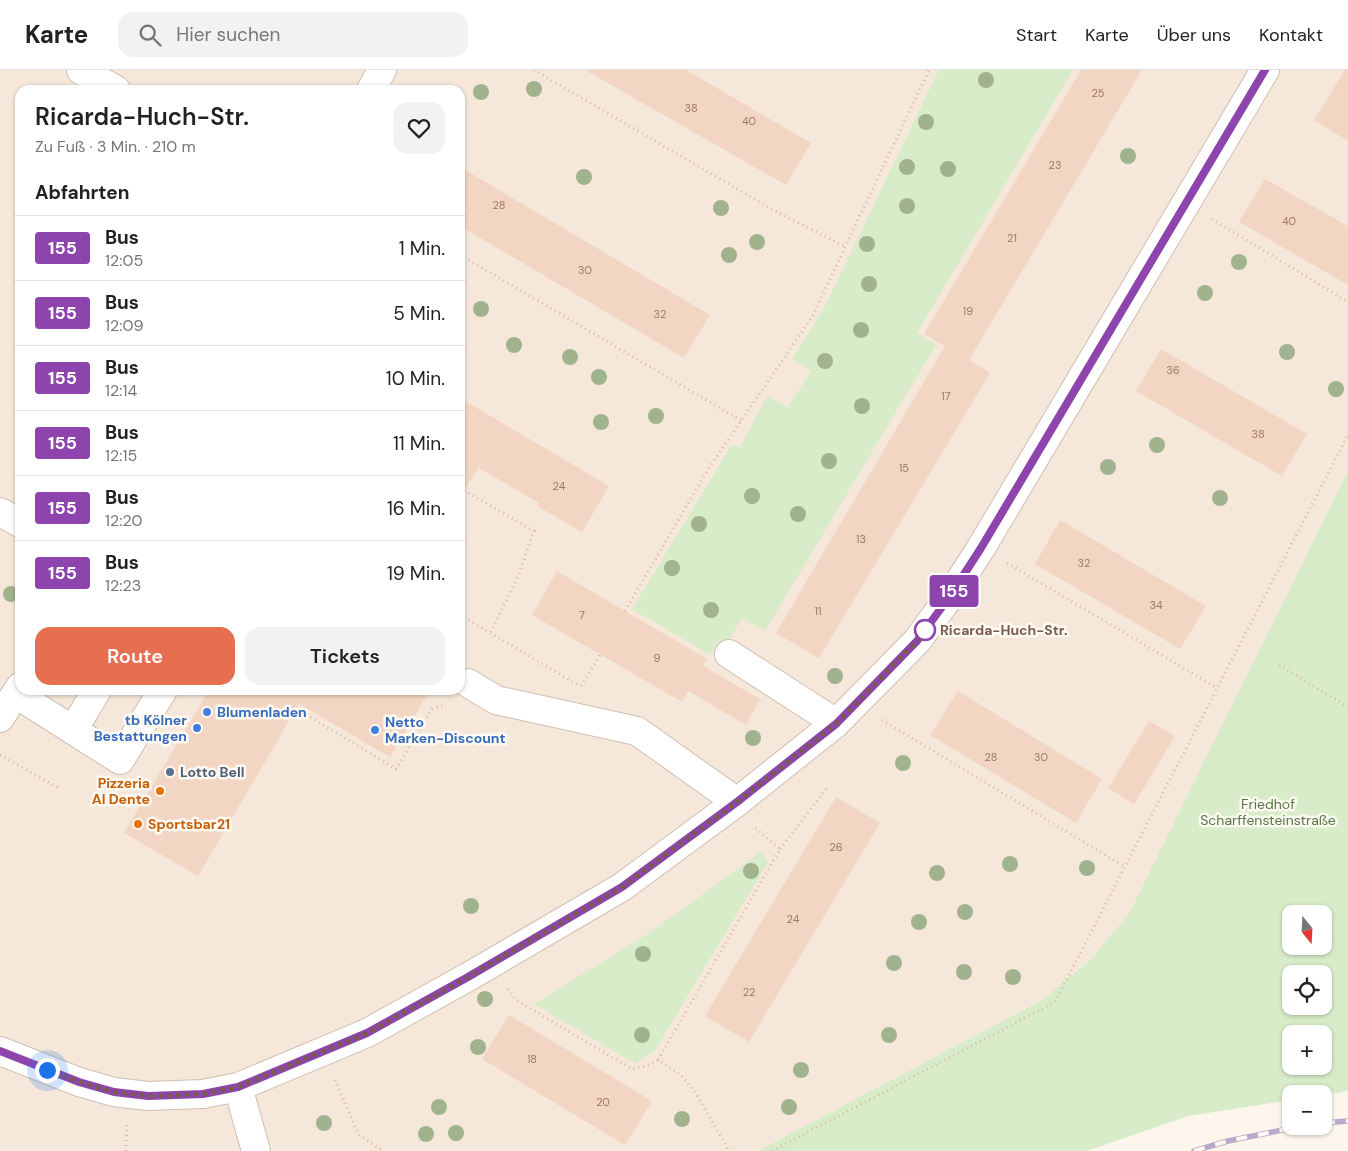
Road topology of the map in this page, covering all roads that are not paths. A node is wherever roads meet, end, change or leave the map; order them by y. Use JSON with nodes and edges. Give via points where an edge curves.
{"nodes":[{"id":1,"x":81,"y":70,"type":"edge"},
{"id":2,"x":382,"y":70,"type":"edge"},
{"id":3,"x":1265,"y":70,"type":"edge"},
{"id":4,"x":107,"y":85,"type":"edge"},
{"id":5,"x":374,"y":85,"type":"edge"},
{"id":6,"x":0,"y":512,"type":"edge"},
{"id":7,"x":15,"y":520,"type":"edge"},
{"id":8,"x":729,"y":654,"type":"dead end"},
{"id":9,"x":468,"y":684,"type":"dead end"},
{"id":10,"x":15,"y":695,"type":"edge"},
{"id":11,"x":25,"y":695,"type":"edge"},
{"id":12,"x":94,"y":695,"type":"edge"},
{"id":13,"x":160,"y":695,"type":"edge"},
{"id":14,"x":0,"y":718,"type":"edge"},
{"id":15,"x":836,"y":724,"type":"junction"},
{"id":16,"x":73,"y":730,"type":"junction"},
{"id":17,"x":737,"y":802,"type":"junction"},
{"id":18,"x":0,"y":1051,"type":"edge"},
{"id":19,"x":238,"y":1087,"type":"junction"},
{"id":20,"x":256,"y":1151,"type":"edge"}],
"edges":[{"from":1,"to":4,"type":"street"},
{"from":2,"to":5,"type":"street"},
{"from":3,"to":15,"type":"street","via":[[950,596],[917,641]]},
{"from":6,"to":7,"type":"street"},
{"from":8,"to":15,"type":"street"},
{"from":9,"to":17,"type":"street","via":[[496,700],[637,731]]},
{"from":10,"to":14,"type":"street"},
{"from":11,"to":16,"type":"street"},
{"from":12,"to":16,"type":"street"},
{"from":13,"to":16,"type":"street","via":[[120,760]]},
{"from":15,"to":17,"type":"street"},
{"from":17,"to":19,"type":"street","via":[[622,887],[492,963],[367,1033]]},
{"from":18,"to":19,"type":"street","via":[[114,1092],[148,1096],[203,1094]]},
{"from":19,"to":20,"type":"street"}]}
